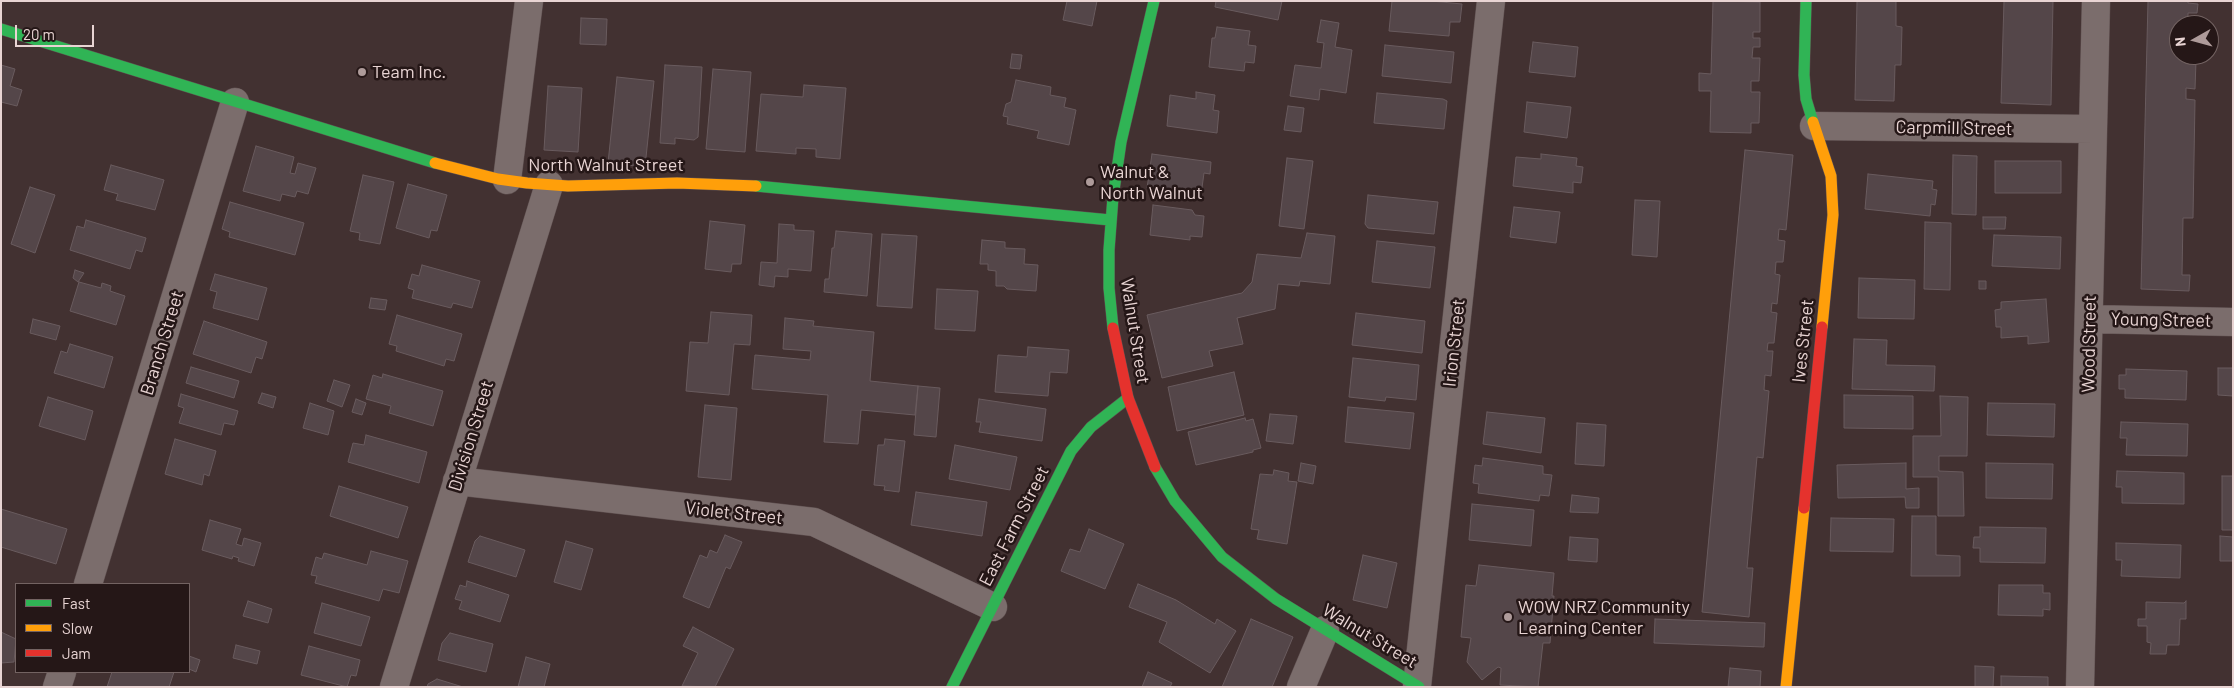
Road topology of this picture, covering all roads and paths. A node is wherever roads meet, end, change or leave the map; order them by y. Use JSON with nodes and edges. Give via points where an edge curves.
{"nodes":[{"id":1,"x":529,"y":1,"type":"edge"},
{"id":2,"x":1154,"y":1,"type":"edge"},
{"id":3,"x":1491,"y":1,"type":"edge"},
{"id":4,"x":1806,"y":1,"type":"edge"},
{"id":5,"x":2096,"y":1,"type":"edge"},
{"id":6,"x":1,"y":29,"type":"edge"},
{"id":7,"x":235,"y":102,"type":"junction"},
{"id":8,"x":1814,"y":126,"type":"junction"},
{"id":9,"x":2094,"y":129,"type":"junction"},
{"id":10,"x":507,"y":180,"type":"junction"},
{"id":11,"x":549,"y":185,"type":"junction"},
{"id":12,"x":1110,"y":220,"type":"junction"},
{"id":13,"x":2089,"y":318,"type":"junction"},
{"id":14,"x":2233,"y":322,"type":"edge"},
{"id":15,"x":1128,"y":398,"type":"junction"},
{"id":16,"x":457,"y":481,"type":"junction"},
{"id":17,"x":88,"y":583,"type":"edge"},
{"id":18,"x":993,"y":607,"type":"junction"},
{"id":19,"x":1324,"y":630,"type":"junction"},
{"id":20,"x":62,"y":673,"type":"edge"},
{"id":21,"x":1418,"y":686,"type":"edge"},
{"id":22,"x":57,"y":687,"type":"edge"},
{"id":23,"x":394,"y":687,"type":"edge"},
{"id":24,"x":952,"y":687,"type":"edge"},
{"id":25,"x":1302,"y":687,"type":"edge"},
{"id":26,"x":1786,"y":687,"type":"edge"},
{"id":27,"x":2080,"y":687,"type":"edge"}],
"edges":[{"from":1,"to":10,"type":"street"},
{"from":2,"to":12,"type":"street","name":"Walnut Street","via":[[1121,142]]},
{"from":3,"to":21,"type":"street","name":"Irion Street"},
{"from":4,"to":8,"type":"street","name":"Ives Street","via":[[1805,89]]},
{"from":5,"to":9,"type":"street","name":"Wood Street"},
{"from":6,"to":7,"type":"street","name":"North Walnut Street"},
{"from":7,"to":10,"type":"street","name":"North Walnut Street","via":[[413,157]]},
{"from":7,"to":17,"type":"street","name":"Branch Street"},
{"from":8,"to":9,"type":"street","name":"Carpmill Street"},
{"from":8,"to":26,"type":"street","name":"Ives Street","via":[[1831,176],[1833,215]]},
{"from":9,"to":13,"type":"street","name":"Wood Street"},
{"from":10,"to":11,"type":"street","name":"North Walnut Street"},
{"from":11,"to":12,"type":"street","name":"North Walnut Street","via":[[730,184]]},
{"from":11,"to":16,"type":"street","name":"Division Street"},
{"from":12,"to":15,"type":"street","name":"Walnut Street","via":[[1110,296],[1119,364]]},
{"from":13,"to":14,"type":"street","name":"Young Street"},
{"from":13,"to":27,"type":"street","name":"Wood Street"},
{"from":15,"to":18,"type":"street","name":"East Farm Street","via":[[1079,439]]},
{"from":15,"to":19,"type":"street","name":"Walnut Street","via":[[1153,463],[1175,501],[1205,539],[1239,572]]},
{"from":16,"to":18,"type":"street","name":"Violet Street","via":[[814,522]]},
{"from":16,"to":23,"type":"street","name":"Division Street"},
{"from":18,"to":24,"type":"street","name":"East Farm Street"},
{"from":19,"to":21,"type":"street","name":"Walnut Street"},
{"from":19,"to":25,"type":"street"},
{"from":20,"to":22,"type":"street"}]}
